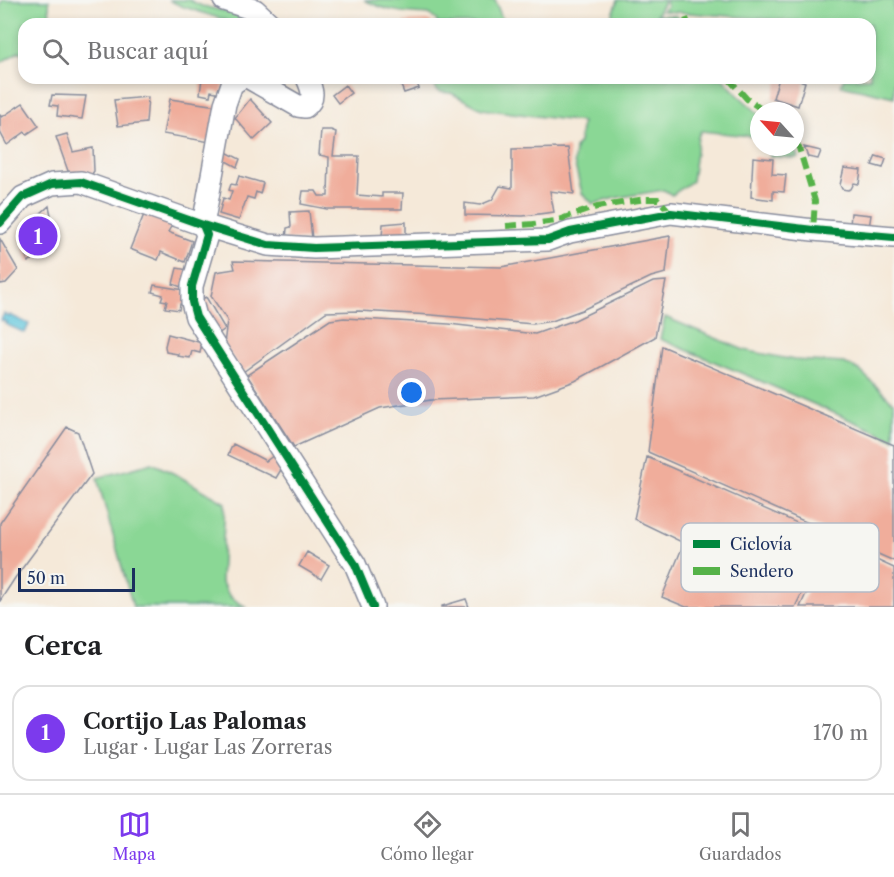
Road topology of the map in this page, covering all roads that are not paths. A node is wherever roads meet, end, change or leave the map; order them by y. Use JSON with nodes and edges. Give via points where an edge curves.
{"nodes":[{"id":1,"x":224,"y":0,"type":"edge"},
{"id":2,"x":264,"y":18,"type":"edge"},
{"id":3,"x":232,"y":84,"type":"edge"},
{"id":4,"x":260,"y":84,"type":"edge"},
{"id":5,"x":310,"y":84,"type":"edge"},
{"id":6,"x":0,"y":223,"type":"edge"},
{"id":7,"x":203,"y":225,"type":"junction"},
{"id":8,"x":894,"y":237,"type":"edge"},
{"id":9,"x":373,"y":607,"type":"edge"}],
"edges":[{"from":1,"to":2,"type":"street","via":[[255,10]]},
{"from":3,"to":7,"type":"street"},
{"from":4,"to":5,"type":"street","via":[[305,107],[312,96]]},
{"from":6,"to":7,"type":"street","via":[[23,197],[52,184],[81,182]]},
{"from":7,"to":8,"type":"street","via":[[268,245],[314,248],[548,240],[570,232],[671,213]]},
{"from":7,"to":9,"type":"street","via":[[207,235],[192,286],[196,317],[355,564]]}]}
